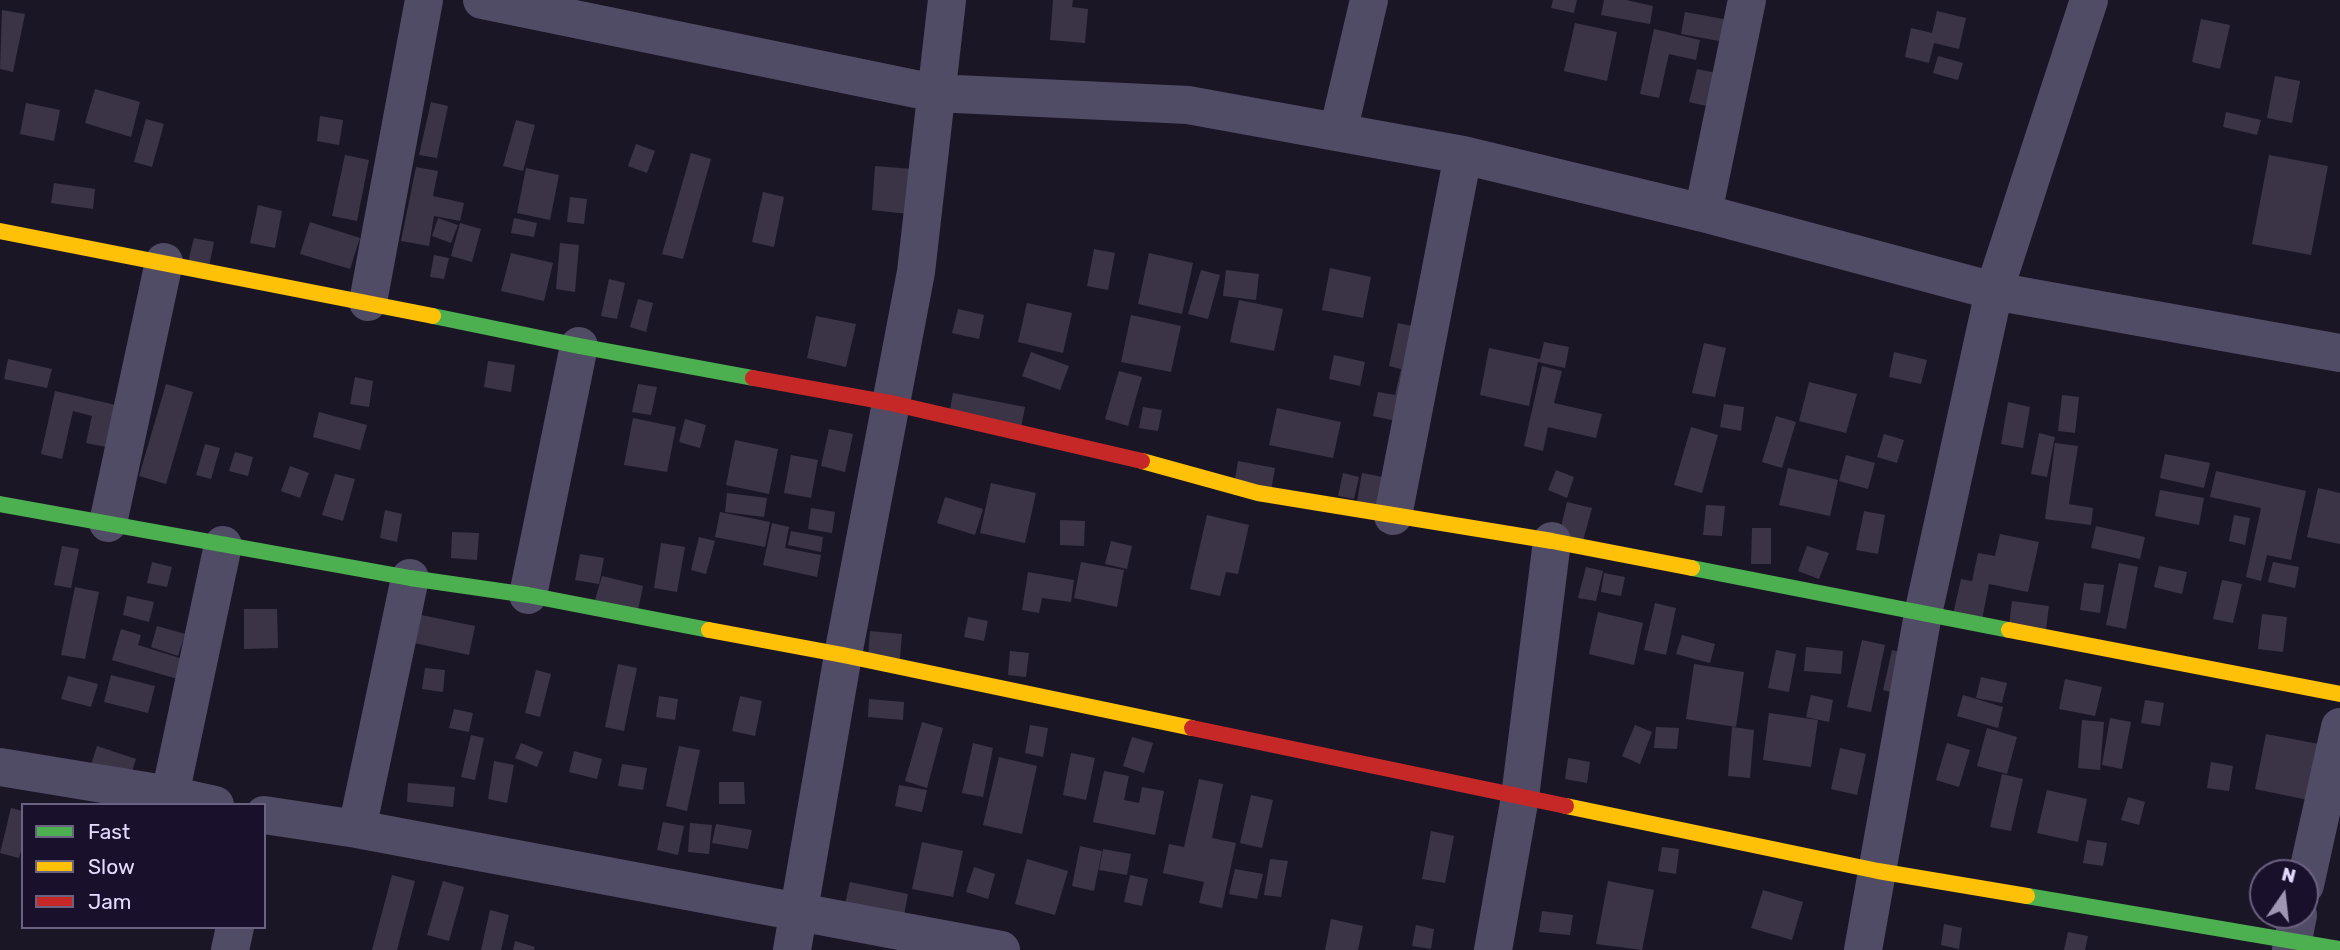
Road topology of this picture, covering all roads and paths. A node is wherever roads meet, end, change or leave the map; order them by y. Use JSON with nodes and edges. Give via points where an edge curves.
{"nodes":[{"id":1,"x":424,"y":0,"type":"edge"},
{"id":2,"x":482,"y":0,"type":"edge"},
{"id":3,"x":947,"y":0,"type":"edge"},
{"id":4,"x":1369,"y":0,"type":"edge"},
{"id":5,"x":1747,"y":0,"type":"edge"},
{"id":6,"x":2089,"y":0,"type":"edge"},
{"id":7,"x":935,"y":93,"type":"junction"},
{"id":8,"x":1338,"y":132,"type":"junction"},
{"id":9,"x":1462,"y":155,"type":"junction"},
{"id":10,"x":1703,"y":213,"type":"junction"},
{"id":11,"x":0,"y":231,"type":"edge"},
{"id":12,"x":164,"y":262,"type":"junction"},
{"id":13,"x":1994,"y":291,"type":"junction"},
{"id":14,"x":368,"y":302,"type":"junction"},
{"id":15,"x":579,"y":346,"type":"junction"},
{"id":16,"x":2340,"y":353,"type":"edge"},
{"id":17,"x":891,"y":402,"type":"junction"},
{"id":18,"x":0,"y":504,"type":"edge"},
{"id":19,"x":1393,"y":516,"type":"junction"},
{"id":20,"x":108,"y":523,"type":"junction"},
{"id":21,"x":1552,"y":541,"type":"junction"},
{"id":22,"x":223,"y":545,"type":"junction"},
{"id":23,"x":410,"y":578,"type":"junction"},
{"id":24,"x":528,"y":595,"type":"junction"},
{"id":25,"x":1923,"y":614,"type":"junction"},
{"id":26,"x":843,"y":654,"type":"junction"},
{"id":27,"x":2340,"y":694,"type":"edge"},
{"id":28,"x":2340,"y":727,"type":"edge"},
{"id":29,"x":0,"y":767,"type":"edge"},
{"id":30,"x":170,"y":795,"type":"junction"},
{"id":31,"x":1520,"y":797,"type":"junction"},
{"id":32,"x":206,"y":803,"type":"edge"},
{"id":33,"x":266,"y":815,"type":"edge"},
{"id":34,"x":357,"y":829,"type":"junction"},
{"id":35,"x":2311,"y":859,"type":"edge"},
{"id":36,"x":1878,"y":871,"type":"junction"},
{"id":37,"x":799,"y":913,"type":"junction"},
{"id":38,"x":235,"y":929,"type":"edge"},
{"id":39,"x":2294,"y":935,"type":"edge"},
{"id":40,"x":2340,"y":949,"type":"edge"},
{"id":41,"x":230,"y":950,"type":"edge"},
{"id":42,"x":792,"y":950,"type":"edge"},
{"id":43,"x":1001,"y":950,"type":"edge"},
{"id":44,"x":1493,"y":950,"type":"edge"},
{"id":45,"x":1863,"y":950,"type":"edge"}],
"edges":[{"from":1,"to":14,"type":"street"},
{"from":2,"to":7,"type":"street"},
{"from":3,"to":7,"type":"street"},
{"from":4,"to":8,"type":"street"},
{"from":5,"to":10,"type":"street"},
{"from":6,"to":13,"type":"street"},
{"from":7,"to":8,"type":"street","via":[[1188,105]]},
{"from":7,"to":17,"type":"street","via":[[916,272]]},
{"from":8,"to":9,"type":"street"},
{"from":9,"to":10,"type":"street"},
{"from":9,"to":19,"type":"street"},
{"from":10,"to":13,"type":"street"},
{"from":11,"to":12,"type":"street"},
{"from":12,"to":14,"type":"street"},
{"from":12,"to":20,"type":"street"},
{"from":13,"to":16,"type":"street"},
{"from":13,"to":25,"type":"street"},
{"from":14,"to":15,"type":"street"},
{"from":15,"to":17,"type":"street"},
{"from":15,"to":24,"type":"street"},
{"from":17,"to":19,"type":"street","via":[[1258,493]]},
{"from":17,"to":26,"type":"street"},
{"from":18,"to":20,"type":"street"},
{"from":19,"to":21,"type":"street"},
{"from":20,"to":22,"type":"street"},
{"from":21,"to":25,"type":"street"},
{"from":21,"to":31,"type":"street"},
{"from":22,"to":23,"type":"street"},
{"from":22,"to":30,"type":"street"},
{"from":23,"to":24,"type":"street"},
{"from":23,"to":34,"type":"street"},
{"from":24,"to":26,"type":"street"},
{"from":25,"to":27,"type":"street"},
{"from":25,"to":36,"type":"street"},
{"from":26,"to":31,"type":"street"},
{"from":26,"to":37,"type":"street"},
{"from":28,"to":35,"type":"street"},
{"from":29,"to":30,"type":"street"},
{"from":30,"to":32,"type":"street"},
{"from":31,"to":36,"type":"street"},
{"from":31,"to":44,"type":"street"},
{"from":33,"to":34,"type":"street"},
{"from":34,"to":37,"type":"street"},
{"from":36,"to":39,"type":"street"},
{"from":36,"to":45,"type":"street"},
{"from":37,"to":42,"type":"street"},
{"from":37,"to":43,"type":"street"},
{"from":38,"to":41,"type":"street"},
{"from":39,"to":40,"type":"street"}]}
